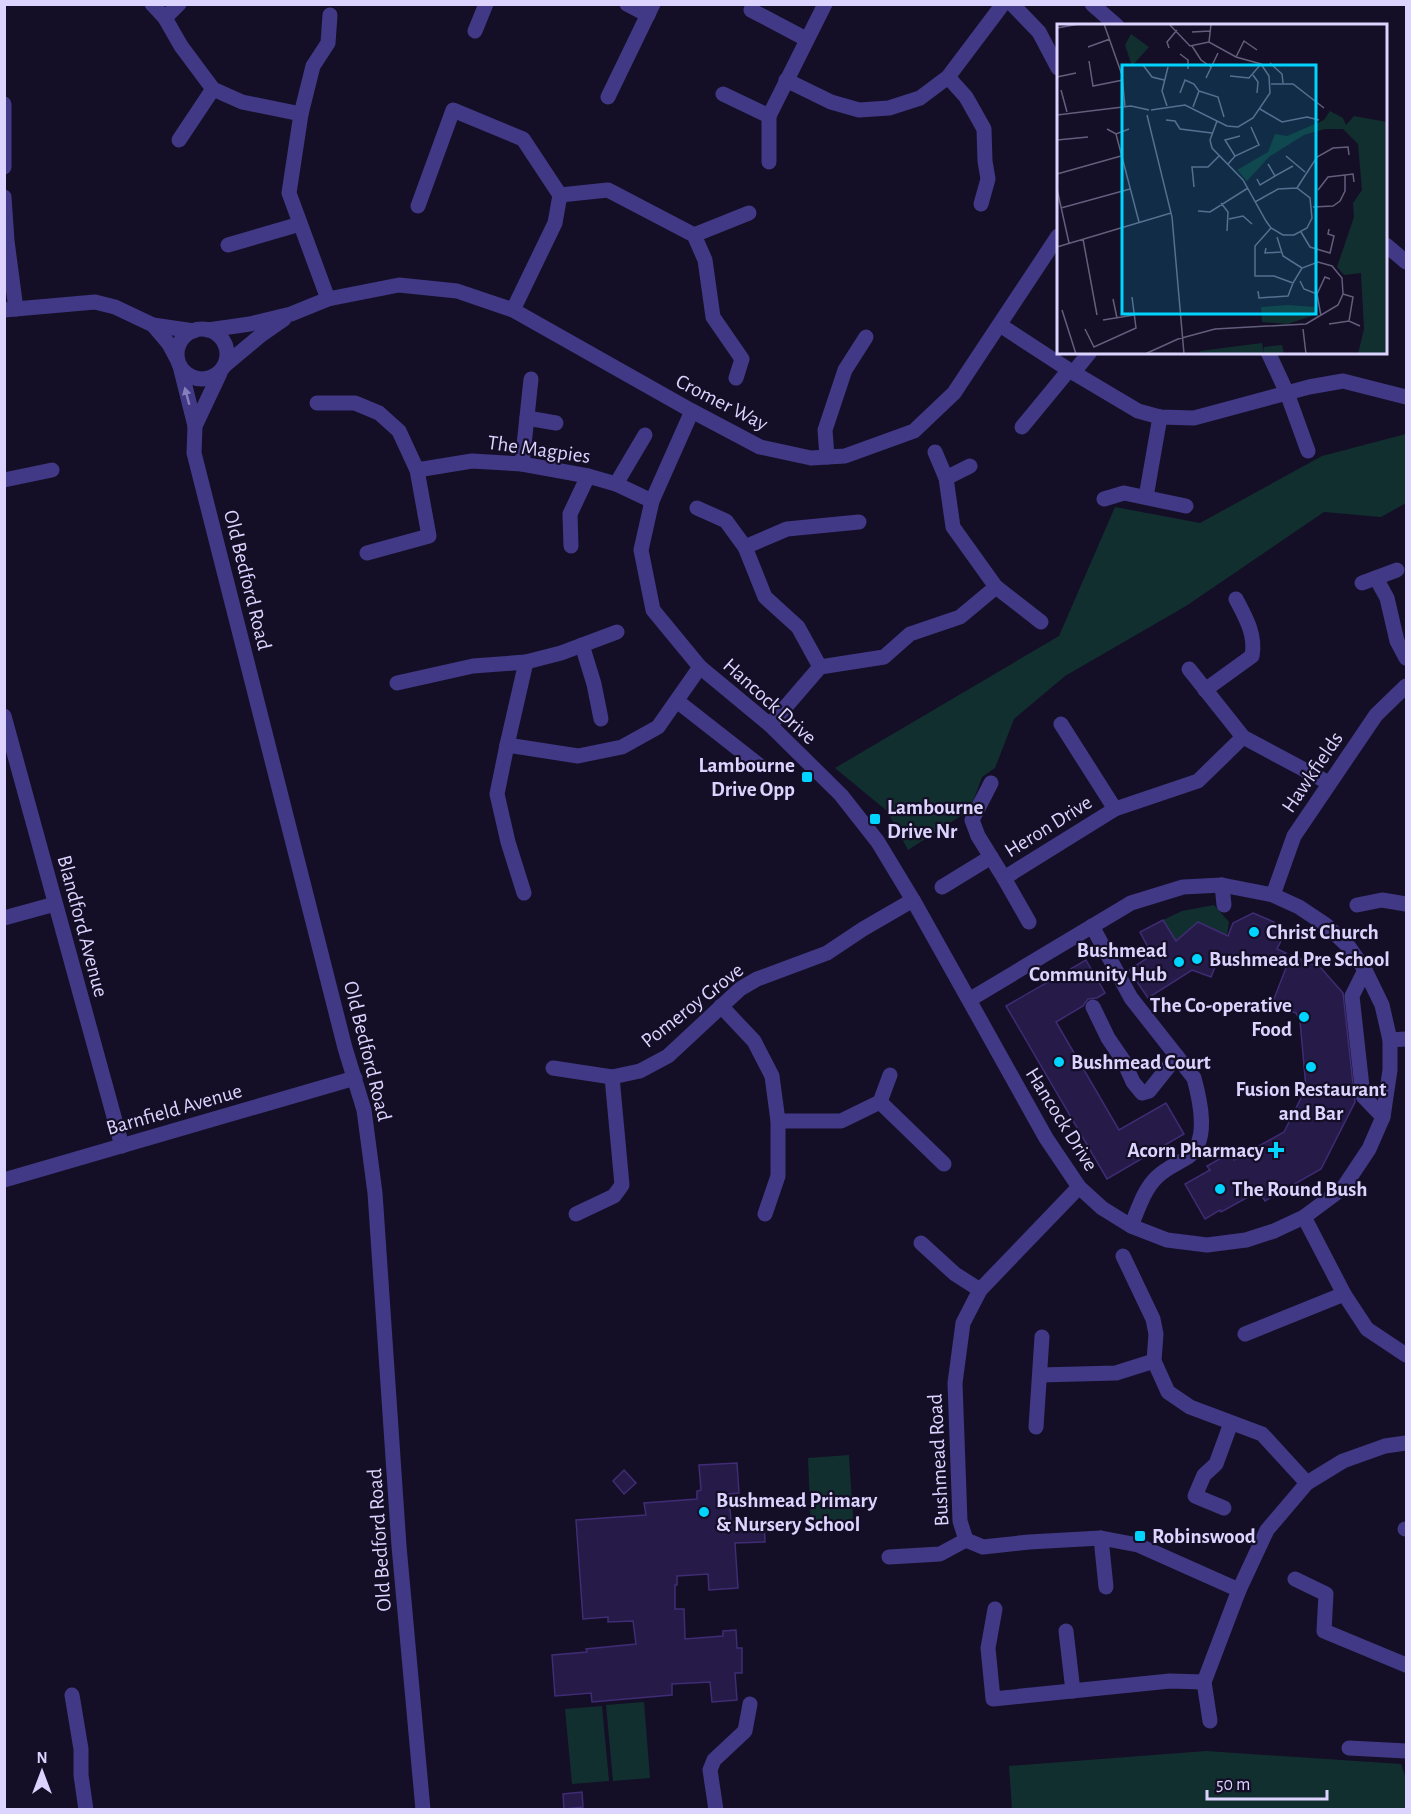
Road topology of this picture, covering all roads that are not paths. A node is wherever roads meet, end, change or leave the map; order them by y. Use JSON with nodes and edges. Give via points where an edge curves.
{"nodes":[{"id":1,"x":152,"y":4,"type":"edge"},
{"id":2,"x":179,"y":4,"type":"edge"},
{"id":3,"x":486,"y":4,"type":"edge"},
{"id":4,"x":627,"y":4,"type":"edge"},
{"id":5,"x":1002,"y":4,"type":"edge"},
{"id":6,"x":1012,"y":4,"type":"edge"},
{"id":7,"x":1092,"y":4,"type":"edge"},
{"id":8,"x":650,"y":10,"type":"edge"},
{"id":9,"x":752,"y":10,"type":"dead end"},
{"id":10,"x":821,"y":11,"type":"edge"},
{"id":11,"x":330,"y":15,"type":"dead end"},
{"id":12,"x":165,"y":18,"type":"junction"},
{"id":13,"x":1115,"y":24,"type":"edge"},
{"id":14,"x":475,"y":31,"type":"dead end"},
{"id":15,"x":807,"y":39,"type":"junction"},
{"id":16,"x":1057,"y":65,"type":"edge"},
{"id":17,"x":948,"y":77,"type":"junction"},
{"id":18,"x":786,"y":80,"type":"junction"},
{"id":19,"x":213,"y":89,"type":"junction"},
{"id":20,"x":723,"y":94,"type":"dead end"},
{"id":21,"x":608,"y":97,"type":"dead end"},
{"id":22,"x":5,"y":110,"type":"edge"},
{"id":23,"x":301,"y":114,"type":"junction"},
{"id":24,"x":769,"y":116,"type":"junction"},
{"id":25,"x":179,"y":140,"type":"dead end"},
{"id":26,"x":769,"y":162,"type":"dead end"},
{"id":27,"x":4,"y":167,"type":"edge"},
{"id":28,"x":560,"y":195,"type":"junction"},
{"id":29,"x":4,"y":196,"type":"edge"},
{"id":30,"x":981,"y":204,"type":"dead end"},
{"id":31,"x":418,"y":207,"type":"dead end"},
{"id":32,"x":749,"y":213,"type":"dead end"},
{"id":33,"x":300,"y":224,"type":"junction"},
{"id":34,"x":694,"y":235,"type":"junction"},
{"id":35,"x":1057,"y":239,"type":"edge"},
{"id":36,"x":228,"y":245,"type":"dead end"},
{"id":37,"x":1387,"y":246,"type":"edge"},
{"id":38,"x":1407,"y":262,"type":"edge"},
{"id":39,"x":328,"y":299,"type":"junction"},
{"id":40,"x":10,"y":310,"type":"edge"},
{"id":41,"x":513,"y":310,"type":"junction"},
{"id":42,"x":291,"y":314,"type":"junction"},
{"id":43,"x":153,"y":325,"type":"junction"},
{"id":44,"x":1000,"y":326,"type":"junction"},
{"id":45,"x":201,"y":330,"type":"junction"},
{"id":46,"x":866,"y":337,"type":"dead end"},
{"id":47,"x":1088,"y":354,"type":"edge"},
{"id":48,"x":1269,"y":354,"type":"edge"},
{"id":49,"x":178,"y":363,"type":"junction"},
{"id":50,"x":222,"y":369,"type":"junction"},
{"id":51,"x":1071,"y":371,"type":"junction"},
{"id":52,"x":736,"y":378,"type":"dead end"},
{"id":53,"x":531,"y":379,"type":"dead end"},
{"id":54,"x":1287,"y":393,"type":"junction"},
{"id":55,"x":1406,"y":395,"type":"edge"},
{"id":56,"x":317,"y":403,"type":"dead end"},
{"id":57,"x":692,"y":411,"type":"junction"},
{"id":58,"x":1160,"y":417,"type":"junction"},
{"id":59,"x":527,"y":418,"type":"junction"},
{"id":60,"x":556,"y":423,"type":"dead end"},
{"id":61,"x":195,"y":426,"type":"junction"},
{"id":62,"x":1022,"y":427,"type":"dead end"},
{"id":63,"x":645,"y":435,"type":"dead end"},
{"id":64,"x":1308,"y":451,"type":"dead end"},
{"id":65,"x":935,"y":452,"type":"dead end"},
{"id":66,"x":827,"y":457,"type":"junction"},
{"id":67,"x":522,"y":464,"type":"junction"},
{"id":68,"x":970,"y":466,"type":"dead end"},
{"id":69,"x":52,"y":470,"type":"dead end"},
{"id":70,"x":417,"y":470,"type":"junction"},
{"id":71,"x":588,"y":476,"type":"junction"},
{"id":72,"x":946,"y":478,"type":"junction"},
{"id":73,"x":4,"y":480,"type":"edge"},
{"id":74,"x":616,"y":484,"type":"junction"},
{"id":75,"x":1146,"y":497,"type":"junction"},
{"id":76,"x":1104,"y":499,"type":"dead end"},
{"id":77,"x":652,"y":501,"type":"junction"},
{"id":78,"x":1186,"y":506,"type":"dead end"},
{"id":79,"x":697,"y":507,"type":"dead end"},
{"id":80,"x":859,"y":522,"type":"dead end"},
{"id":81,"x":571,"y":546,"type":"dead end"},
{"id":82,"x":745,"y":547,"type":"junction"},
{"id":83,"x":366,"y":553,"type":"dead end"},
{"id":84,"x":1397,"y":570,"type":"dead end"},
{"id":85,"x":996,"y":587,"type":"junction"},
{"id":86,"x":1236,"y":599,"type":"dead end"},
{"id":87,"x":1041,"y":622,"type":"dead end"},
{"id":88,"x":617,"y":632,"type":"dead end"},
{"id":89,"x":582,"y":645,"type":"junction"},
{"id":90,"x":1407,"y":658,"type":"edge"},
{"id":91,"x":526,"y":662,"type":"junction"},
{"id":92,"x":700,"y":667,"type":"junction"},
{"id":93,"x":820,"y":667,"type":"junction"},
{"id":94,"x":1190,"y":669,"type":"dead end"},
{"id":95,"x":398,"y":683,"type":"dead end"},
{"id":96,"x":1407,"y":686,"type":"edge"},
{"id":97,"x":1205,"y":690,"type":"junction"},
{"id":98,"x":676,"y":701,"type":"junction"},
{"id":99,"x":4,"y":716,"type":"edge"},
{"id":100,"x":601,"y":719,"type":"dead end"},
{"id":101,"x":1061,"y":724,"type":"dead end"},
{"id":102,"x":770,"y":725,"type":"junction"},
{"id":103,"x":1243,"y":737,"type":"junction"},
{"id":104,"x":507,"y":746,"type":"junction"},
{"id":105,"x":760,"y":766,"type":"dead end"},
{"id":106,"x":991,"y":783,"type":"dead end"},
{"id":107,"x":1329,"y":783,"type":"junction"},
{"id":108,"x":1114,"y":809,"type":"junction"},
{"id":109,"x":991,"y":857,"type":"junction"},
{"id":110,"x":1004,"y":878,"type":"junction"},
{"id":111,"x":1222,"y":885,"type":"junction"},
{"id":112,"x":942,"y":887,"type":"dead end"},
{"id":113,"x":524,"y":893,"type":"dead end"},
{"id":114,"x":1273,"y":895,"type":"junction"},
{"id":115,"x":913,"y":900,"type":"junction"},
{"id":116,"x":55,"y":904,"type":"junction"},
{"id":117,"x":1357,"y":904,"type":"dead end"},
{"id":118,"x":1407,"y":904,"type":"edge"},
{"id":119,"x":1224,"y":905,"type":"dead end"},
{"id":120,"x":4,"y":918,"type":"edge"},
{"id":121,"x":1029,"y":922,"type":"dead end"},
{"id":122,"x":1092,"y":926,"type":"junction"},
{"id":123,"x":1365,"y":970,"type":"junction"},
{"id":124,"x":969,"y":1000,"type":"junction"},
{"id":125,"x":720,"y":1006,"type":"junction"},
{"id":126,"x":1093,"y":1007,"type":"dead end"},
{"id":127,"x":1407,"y":1039,"type":"edge"},
{"id":128,"x":1389,"y":1040,"type":"junction"},
{"id":129,"x":1177,"y":1056,"type":"junction"},
{"id":130,"x":553,"y":1068,"type":"dead end"},
{"id":131,"x":890,"y":1075,"type":"dead end"},
{"id":132,"x":612,"y":1077,"type":"junction"},
{"id":133,"x":355,"y":1078,"type":"junction"},
{"id":134,"x":880,"y":1102,"type":"junction"},
{"id":135,"x":1383,"y":1117,"type":"junction"},
{"id":136,"x":778,"y":1121,"type":"junction"},
{"id":137,"x":122,"y":1146,"type":"junction"},
{"id":138,"x":944,"y":1164,"type":"dead end"},
{"id":139,"x":4,"y":1180,"type":"edge"},
{"id":140,"x":1079,"y":1187,"type":"junction"},
{"id":141,"x":576,"y":1214,"type":"dead end"},
{"id":142,"x":765,"y":1214,"type":"dead end"},
{"id":143,"x":1304,"y":1217,"type":"junction"},
{"id":144,"x":1131,"y":1226,"type":"junction"},
{"id":145,"x":921,"y":1244,"type":"dead end"},
{"id":146,"x":1123,"y":1256,"type":"dead end"},
{"id":147,"x":980,"y":1290,"type":"junction"},
{"id":148,"x":1344,"y":1294,"type":"junction"},
{"id":149,"x":1245,"y":1334,"type":"dead end"},
{"id":150,"x":1042,"y":1337,"type":"dead end"},
{"id":151,"x":1407,"y":1355,"type":"edge"},
{"id":152,"x":1154,"y":1361,"type":"junction"},
{"id":153,"x":1040,"y":1375,"type":"junction"},
{"id":154,"x":1231,"y":1423,"type":"junction"},
{"id":155,"x":1036,"y":1427,"type":"dead end"},
{"id":156,"x":1407,"y":1443,"type":"edge"},
{"id":157,"x":1306,"y":1483,"type":"junction"},
{"id":158,"x":1224,"y":1508,"type":"dead end"},
{"id":159,"x":1101,"y":1538,"type":"junction"},
{"id":160,"x":966,"y":1540,"type":"junction"},
{"id":161,"x":888,"y":1557,"type":"dead end"},
{"id":162,"x":1295,"y":1579,"type":"dead end"},
{"id":163,"x":1106,"y":1587,"type":"dead end"},
{"id":164,"x":1239,"y":1590,"type":"junction"},
{"id":165,"x":995,"y":1609,"type":"dead end"},
{"id":166,"x":1066,"y":1631,"type":"dead end"},
{"id":167,"x":1407,"y":1665,"type":"edge"},
{"id":168,"x":1204,"y":1682,"type":"junction"},
{"id":169,"x":1073,"y":1691,"type":"junction"},
{"id":170,"x":72,"y":1695,"type":"dead end"},
{"id":171,"x":750,"y":1704,"type":"dead end"},
{"id":172,"x":1210,"y":1722,"type":"dead end"},
{"id":173,"x":1349,"y":1748,"type":"dead end"},
{"id":174,"x":1407,"y":1751,"type":"edge"},
{"id":175,"x":86,"y":1809,"type":"edge"},
{"id":176,"x":423,"y":1809,"type":"edge"},
{"id":177,"x":716,"y":1809,"type":"edge"}],
"edges":[{"from":1,"to":12,"type":"street"},
{"from":2,"to":12,"type":"street"},
{"from":3,"to":14,"type":"street"},
{"from":4,"to":8,"type":"street"},
{"from":5,"to":17,"type":"street"},
{"from":6,"to":16,"type":"street","via":[[1039,32]]},
{"from":7,"to":13,"type":"street"},
{"from":8,"to":21,"type":"street"},
{"from":9,"to":15,"type":"street"},
{"from":10,"to":15,"type":"street"},
{"from":11,"to":23,"type":"street","via":[[328,43],[313,66]]},
{"from":12,"to":19,"type":"street"},
{"from":15,"to":18,"type":"street"},
{"from":17,"to":18,"type":"street","via":[[920,98],[889,108],[859,110],[831,102]]},
{"from":17,"to":30,"type":"street","via":[[966,97],[984,129],[988,180]]},
{"from":18,"to":24,"type":"street"},
{"from":19,"to":23,"type":"street","via":[[242,102]]},
{"from":19,"to":25,"type":"street"},
{"from":20,"to":24,"type":"street"},
{"from":22,"to":27,"type":"street"},
{"from":23,"to":33,"type":"street","via":[[290,193]]},
{"from":24,"to":26,"type":"street"},
{"from":28,"to":31,"type":"street","via":[[523,139],[453,110]]},
{"from":28,"to":34,"type":"street","via":[[608,190]]},
{"from":28,"to":41,"type":"street","via":[[555,223]]},
{"from":29,"to":40,"type":"street"},
{"from":32,"to":34,"type":"street"},
{"from":33,"to":36,"type":"street"},
{"from":33,"to":39,"type":"street"},
{"from":34,"to":52,"type":"street","via":[[705,260],[713,317],[742,359]]},
{"from":35,"to":44,"type":"street","name":"Cromer Way"},
{"from":37,"to":38,"type":"street"},
{"from":39,"to":41,"type":"street","name":"Cromer Way","via":[[399,285],[457,291]]},
{"from":39,"to":42,"type":"street","name":"Cromer Way"},
{"from":40,"to":43,"type":"street","name":"Old Bedford Road","via":[[95,302]]},
{"from":41,"to":57,"type":"street","name":"Cromer Way"},
{"from":42,"to":45,"type":"street","name":"Cromer Way"},
{"from":42,"to":50,"type":"street","name":"Cromer Way"},
{"from":43,"to":45,"type":"street","name":"Old Bedford Road"},
{"from":43,"to":49,"type":"street","name":"Old Bedford Road"},
{"from":44,"to":51,"type":"street"},
{"from":44,"to":66,"type":"street","name":"Cromer Way","via":[[954,393],[914,431],[845,456]]},
{"from":45,"to":49,"type":"street","via":[[183,338],[177,351]]},
{"from":45,"to":50,"type":"street","via":[[215,333],[226,344],[228,352]]},
{"from":46,"to":66,"type":"street","via":[[845,370],[825,430]]},
{"from":47,"to":51,"type":"street"},
{"from":48,"to":54,"type":"street"},
{"from":49,"to":50,"type":"street","via":[[184,372],[195,377],[213,377]]},
{"from":61,"to":49,"type":"street","name":"Old Bedford Road","one_way":true},
{"from":50,"to":61,"type":"street","name":"Old Bedford Road"},
{"from":51,"to":58,"type":"street","via":[[1138,411]]},
{"from":51,"to":62,"type":"street"},
{"from":53,"to":59,"type":"street"},
{"from":54,"to":55,"type":"street","via":[[1343,381]]},
{"from":54,"to":58,"type":"street","via":[[1194,418]]},
{"from":54,"to":64,"type":"street"},
{"from":56,"to":70,"type":"street","via":[[355,403],[379,413],[399,430]]},
{"from":57,"to":66,"type":"street","name":"Cromer Way","via":[[760,447],[811,458]]},
{"from":57,"to":77,"type":"street","name":"Hancock Drive"},
{"from":58,"to":75,"type":"street"},
{"from":59,"to":60,"type":"street"},
{"from":59,"to":67,"type":"street"},
{"from":61,"to":133,"type":"street","name":"Old Bedford Road","via":[[194,453]]},
{"from":63,"to":74,"type":"street"},
{"from":65,"to":72,"type":"street"},
{"from":67,"to":70,"type":"street","name":"The Magpies","via":[[471,461]]},
{"from":67,"to":71,"type":"street","name":"The Magpies"},
{"from":68,"to":72,"type":"street"},
{"from":69,"to":73,"type":"street"},
{"from":70,"to":83,"type":"street","via":[[429,536]]},
{"from":71,"to":74,"type":"street","name":"The Magpies"},
{"from":71,"to":81,"type":"street","via":[[570,514]]},
{"from":72,"to":85,"type":"street","via":[[954,527]]},
{"from":74,"to":77,"type":"street","name":"The Magpies"},
{"from":75,"to":76,"type":"street","via":[[1124,493]]},
{"from":75,"to":78,"type":"street"},
{"from":77,"to":92,"type":"street","name":"Hancock Drive","via":[[641,550],[653,610]]},
{"from":79,"to":82,"type":"street","via":[[726,521]]},
{"from":80,"to":82,"type":"street","via":[[787,529]]},
{"from":82,"to":93,"type":"street","via":[[765,597],[798,627]]},
{"from":84,"to":90,"type":"street","via":[[1369,581],[1387,598],[1397,641]]},
{"from":85,"to":87,"type":"street"},
{"from":85,"to":93,"type":"street","via":[[960,617],[910,634],[884,657]]},
{"from":86,"to":97,"type":"street","via":[[1250,627],[1252,656]]},
{"from":88,"to":89,"type":"street"},
{"from":89,"to":91,"type":"street"},
{"from":89,"to":100,"type":"street"},
{"from":91,"to":95,"type":"street","via":[[473,666]]},
{"from":91,"to":104,"type":"street"},
{"from":92,"to":98,"type":"street"},
{"from":92,"to":102,"type":"street","name":"Hancock Drive"},
{"from":93,"to":102,"type":"street"},
{"from":94,"to":97,"type":"street"},
{"from":96,"to":107,"type":"street","name":"Hawkfields","via":[[1376,715]]},
{"from":97,"to":103,"type":"street"},
{"from":98,"to":104,"type":"street","via":[[658,727],[622,747],[579,756]]},
{"from":98,"to":105,"type":"street"},
{"from":99,"to":116,"type":"street","name":"Blandford Avenue"},
{"from":101,"to":108,"type":"street","name":"Heron Drive"},
{"from":102,"to":115,"type":"street","name":"Hancock Drive","via":[[841,795],[878,842]]},
{"from":103,"to":107,"type":"street"},
{"from":103,"to":108,"type":"street","name":"Heron Drive","via":[[1198,781]]},
{"from":104,"to":113,"type":"street","via":[[497,794]]},
{"from":106,"to":109,"type":"street","name":"Heron Drive","via":[[972,820]]},
{"from":107,"to":114,"type":"street","name":"Hawkfields","via":[[1294,836]]},
{"from":108,"to":110,"type":"street","name":"Heron Drive"},
{"from":109,"to":110,"type":"street","name":"Heron Drive"},
{"from":109,"to":112,"type":"street"},
{"from":110,"to":121,"type":"street","name":"Heron Drive"},
{"from":111,"to":114,"type":"street","name":"Hancock Drive"},
{"from":111,"to":119,"type":"street"},
{"from":111,"to":122,"type":"street","name":"Hancock Drive","via":[[1183,887],[1131,903]]},
{"from":114,"to":123,"type":"street","name":"Hancock Drive","via":[[1326,925]]},
{"from":115,"to":124,"type":"street","name":"Hancock Drive"},
{"from":115,"to":125,"type":"street","name":"Pomeroy Grove","via":[[827,953],[757,979]]},
{"from":116,"to":120,"type":"street"},
{"from":116,"to":137,"type":"street","name":"Blandford Avenue"},
{"from":117,"to":118,"type":"street","via":[[1382,900]]},
{"from":122,"to":124,"type":"street","name":"Hancock Drive"},
{"from":122,"to":129,"type":"street","via":[[1131,998]]},
{"from":123,"to":128,"type":"street","name":"Hancock Drive","via":[[1382,1005]]},
{"from":123,"to":135,"type":"street","via":[[1352,996],[1363,1096]]},
{"from":124,"to":140,"type":"street","name":"Hancock Drive","via":[[1046,1138]]},
{"from":125,"to":132,"type":"street","name":"Pomeroy Grove","via":[[668,1056],[640,1071]]},
{"from":125,"to":136,"type":"street","via":[[754,1041],[772,1076]]},
{"from":126,"to":129,"type":"street","via":[[1132,1082],[1142,1093],[1149,1091]]},
{"from":127,"to":128,"type":"street"},
{"from":128,"to":135,"type":"street","name":"Hancock Drive","via":[[1390,1070]]},
{"from":129,"to":144,"type":"street","via":[[1194,1078],[1197,1090],[1201,1128],[1197,1147],[1155,1179]]},
{"from":130,"to":132,"type":"street","name":"Pomeroy Grove"},
{"from":131,"to":134,"type":"street"},
{"from":132,"to":141,"type":"street","via":[[622,1185],[614,1196]]},
{"from":133,"to":137,"type":"street","name":"Barnfield Avenue"},
{"from":133,"to":176,"type":"street","name":"Old Bedford Road","via":[[364,1110],[375,1193],[399,1546]]},
{"from":134,"to":136,"type":"street","via":[[841,1121]]},
{"from":134,"to":138,"type":"street"},
{"from":135,"to":143,"type":"street","name":"Hancock Drive","via":[[1369,1149],[1343,1188]]},
{"from":136,"to":142,"type":"street","via":[[778,1176]]},
{"from":137,"to":139,"type":"street","name":"Barnfield Avenue"},
{"from":140,"to":144,"type":"street","name":"Hancock Drive"},
{"from":140,"to":147,"type":"street","name":"Bushmead Road"},
{"from":143,"to":144,"type":"street","name":"Hancock Drive","via":[[1246,1240],[1207,1245],[1167,1240]]},
{"from":143,"to":148,"type":"street"},
{"from":145,"to":147,"type":"street"},
{"from":146,"to":152,"type":"street","via":[[1153,1319]]},
{"from":147,"to":160,"type":"street","name":"Bushmead Road","via":[[963,1323],[955,1383],[960,1521]]},
{"from":148,"to":149,"type":"street"},
{"from":148,"to":151,"type":"street","via":[[1367,1329]]},
{"from":150,"to":153,"type":"street"},
{"from":152,"to":153,"type":"street","via":[[1116,1373]]},
{"from":152,"to":154,"type":"street","via":[[1168,1392],[1190,1407]]},
{"from":153,"to":155,"type":"street"},
{"from":154,"to":157,"type":"street","via":[[1262,1434]]},
{"from":154,"to":158,"type":"street","via":[[1216,1464],[1204,1475],[1195,1496]]},
{"from":156,"to":157,"type":"street","via":[[1342,1461]]},
{"from":157,"to":164,"type":"street","via":[[1267,1530]]},
{"from":159,"to":160,"type":"street","name":"Bushmead Road","via":[[983,1547]]},
{"from":159,"to":163,"type":"street"},
{"from":159,"to":164,"type":"street","name":"Bushmead Road","via":[[1138,1545]]},
{"from":160,"to":161,"type":"street","via":[[940,1554]]},
{"from":162,"to":167,"type":"street","via":[[1326,1594],[1324,1631]]},
{"from":164,"to":168,"type":"street"},
{"from":165,"to":169,"type":"street","via":[[988,1648],[993,1699]]},
{"from":166,"to":169,"type":"street"},
{"from":168,"to":169,"type":"street","via":[[1170,1681]]},
{"from":168,"to":172,"type":"street"},
{"from":170,"to":175,"type":"street"},
{"from":171,"to":177,"type":"street","via":[[745,1731],[714,1760],[710,1770]]},
{"from":173,"to":174,"type":"street"}]}
